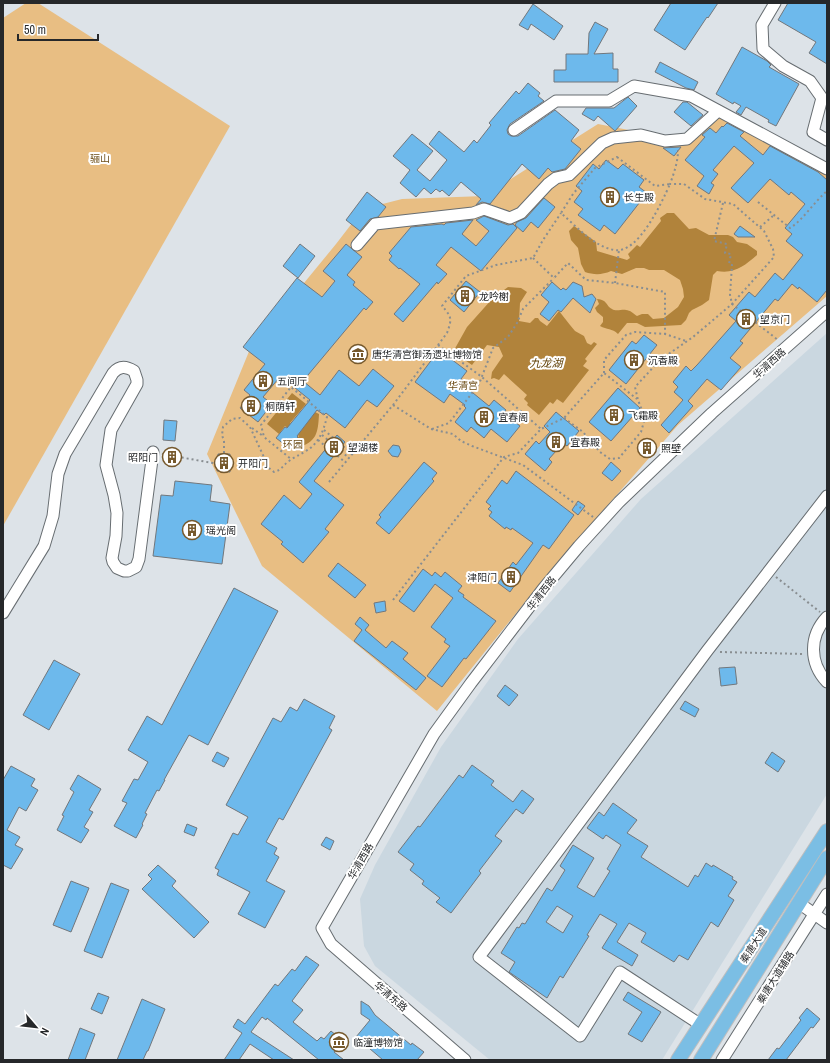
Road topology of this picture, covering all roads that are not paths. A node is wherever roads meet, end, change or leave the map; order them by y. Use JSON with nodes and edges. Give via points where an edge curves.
{"nodes":[{"id":1,"x":775,"y":3,"type":"edge"},
{"id":2,"x":718,"y":111,"type":"junction"},
{"id":3,"x":514,"y":130,"type":"dead end"},
{"id":4,"x":827,"y":140,"type":"edge"},
{"id":5,"x":827,"y":169,"type":"edge"},
{"id":6,"x":357,"y":245,"type":"dead end"},
{"id":7,"x":827,"y":311,"type":"edge"},
{"id":8,"x":153,"y":452,"type":"road end"},
{"id":9,"x":827,"y":496,"type":"edge"},
{"id":10,"x":3,"y":613,"type":"edge"},
{"id":11,"x":827,"y":617,"type":"edge"},
{"id":12,"x":827,"y":682,"type":"edge"},
{"id":13,"x":827,"y":831,"type":"edge"},
{"id":14,"x":827,"y":858,"type":"edge"},
{"id":15,"x":827,"y":894,"type":"edge"},
{"id":16,"x":799,"y":903,"type":"junction"},
{"id":17,"x":815,"y":914,"type":"junction"},
{"id":18,"x":827,"y":923,"type":"edge"},
{"id":19,"x":322,"y":928,"type":"joint"},
{"id":20,"x":701,"y":1025,"type":"junction"},
{"id":21,"x":465,"y":1060,"type":"edge"},
{"id":22,"x":678,"y":1060,"type":"edge"},
{"id":23,"x":701,"y":1060,"type":"edge"},
{"id":24,"x":722,"y":1060,"type":"edge"}],
"edges":[{"from":1,"to":4,"type":"street","via":[[762,25],[763,49],[783,66],[810,81],[822,98],[813,132]]},
{"from":2,"to":3,"type":"street","via":[[692,96],[634,86],[609,101],[556,101]]},
{"from":2,"to":5,"type":"street"},
{"from":2,"to":6,"type":"street","via":[[687,139],[665,141],[641,136],[613,138],[602,143],[569,175],[556,178],[521,213],[510,218],[484,209],[473,213],[375,224]]},
{"from":7,"to":19,"type":"street","name":"华清西路","via":[[712,413],[619,502],[543,589],[434,734]]},
{"from":8,"to":10,"type":"street","via":[[138,563],[132,570],[124,571],[117,568],[112,558],[117,513],[106,465],[111,430],[137,380],[134,371],[120,368],[113,373],[65,454],[58,474],[53,516],[44,546]]},
{"from":9,"to":20,"type":"street","via":[[707,651],[479,957],[580,1036],[620,972]]},
{"from":11,"to":12,"type":"street","via":[[820,624],[814,638],[813,654],[817,669]]},
{"from":13,"to":20,"type":"main road","name":"秦唐大道"},
{"from":14,"to":16,"type":"main road","name":"秦唐大道"},
{"from":15,"to":17,"type":"street","name":"秦唐大道辅路"},
{"from":16,"to":17,"type":"street"},
{"from":16,"to":23,"type":"main road","name":"秦唐大道"},
{"from":17,"to":18,"type":"street"},
{"from":17,"to":24,"type":"street","name":"秦唐大道辅路"},
{"from":19,"to":21,"type":"street","name":"华清东路","via":[[339,952]]},
{"from":20,"to":22,"type":"main road","name":"秦唐大道"}]}
